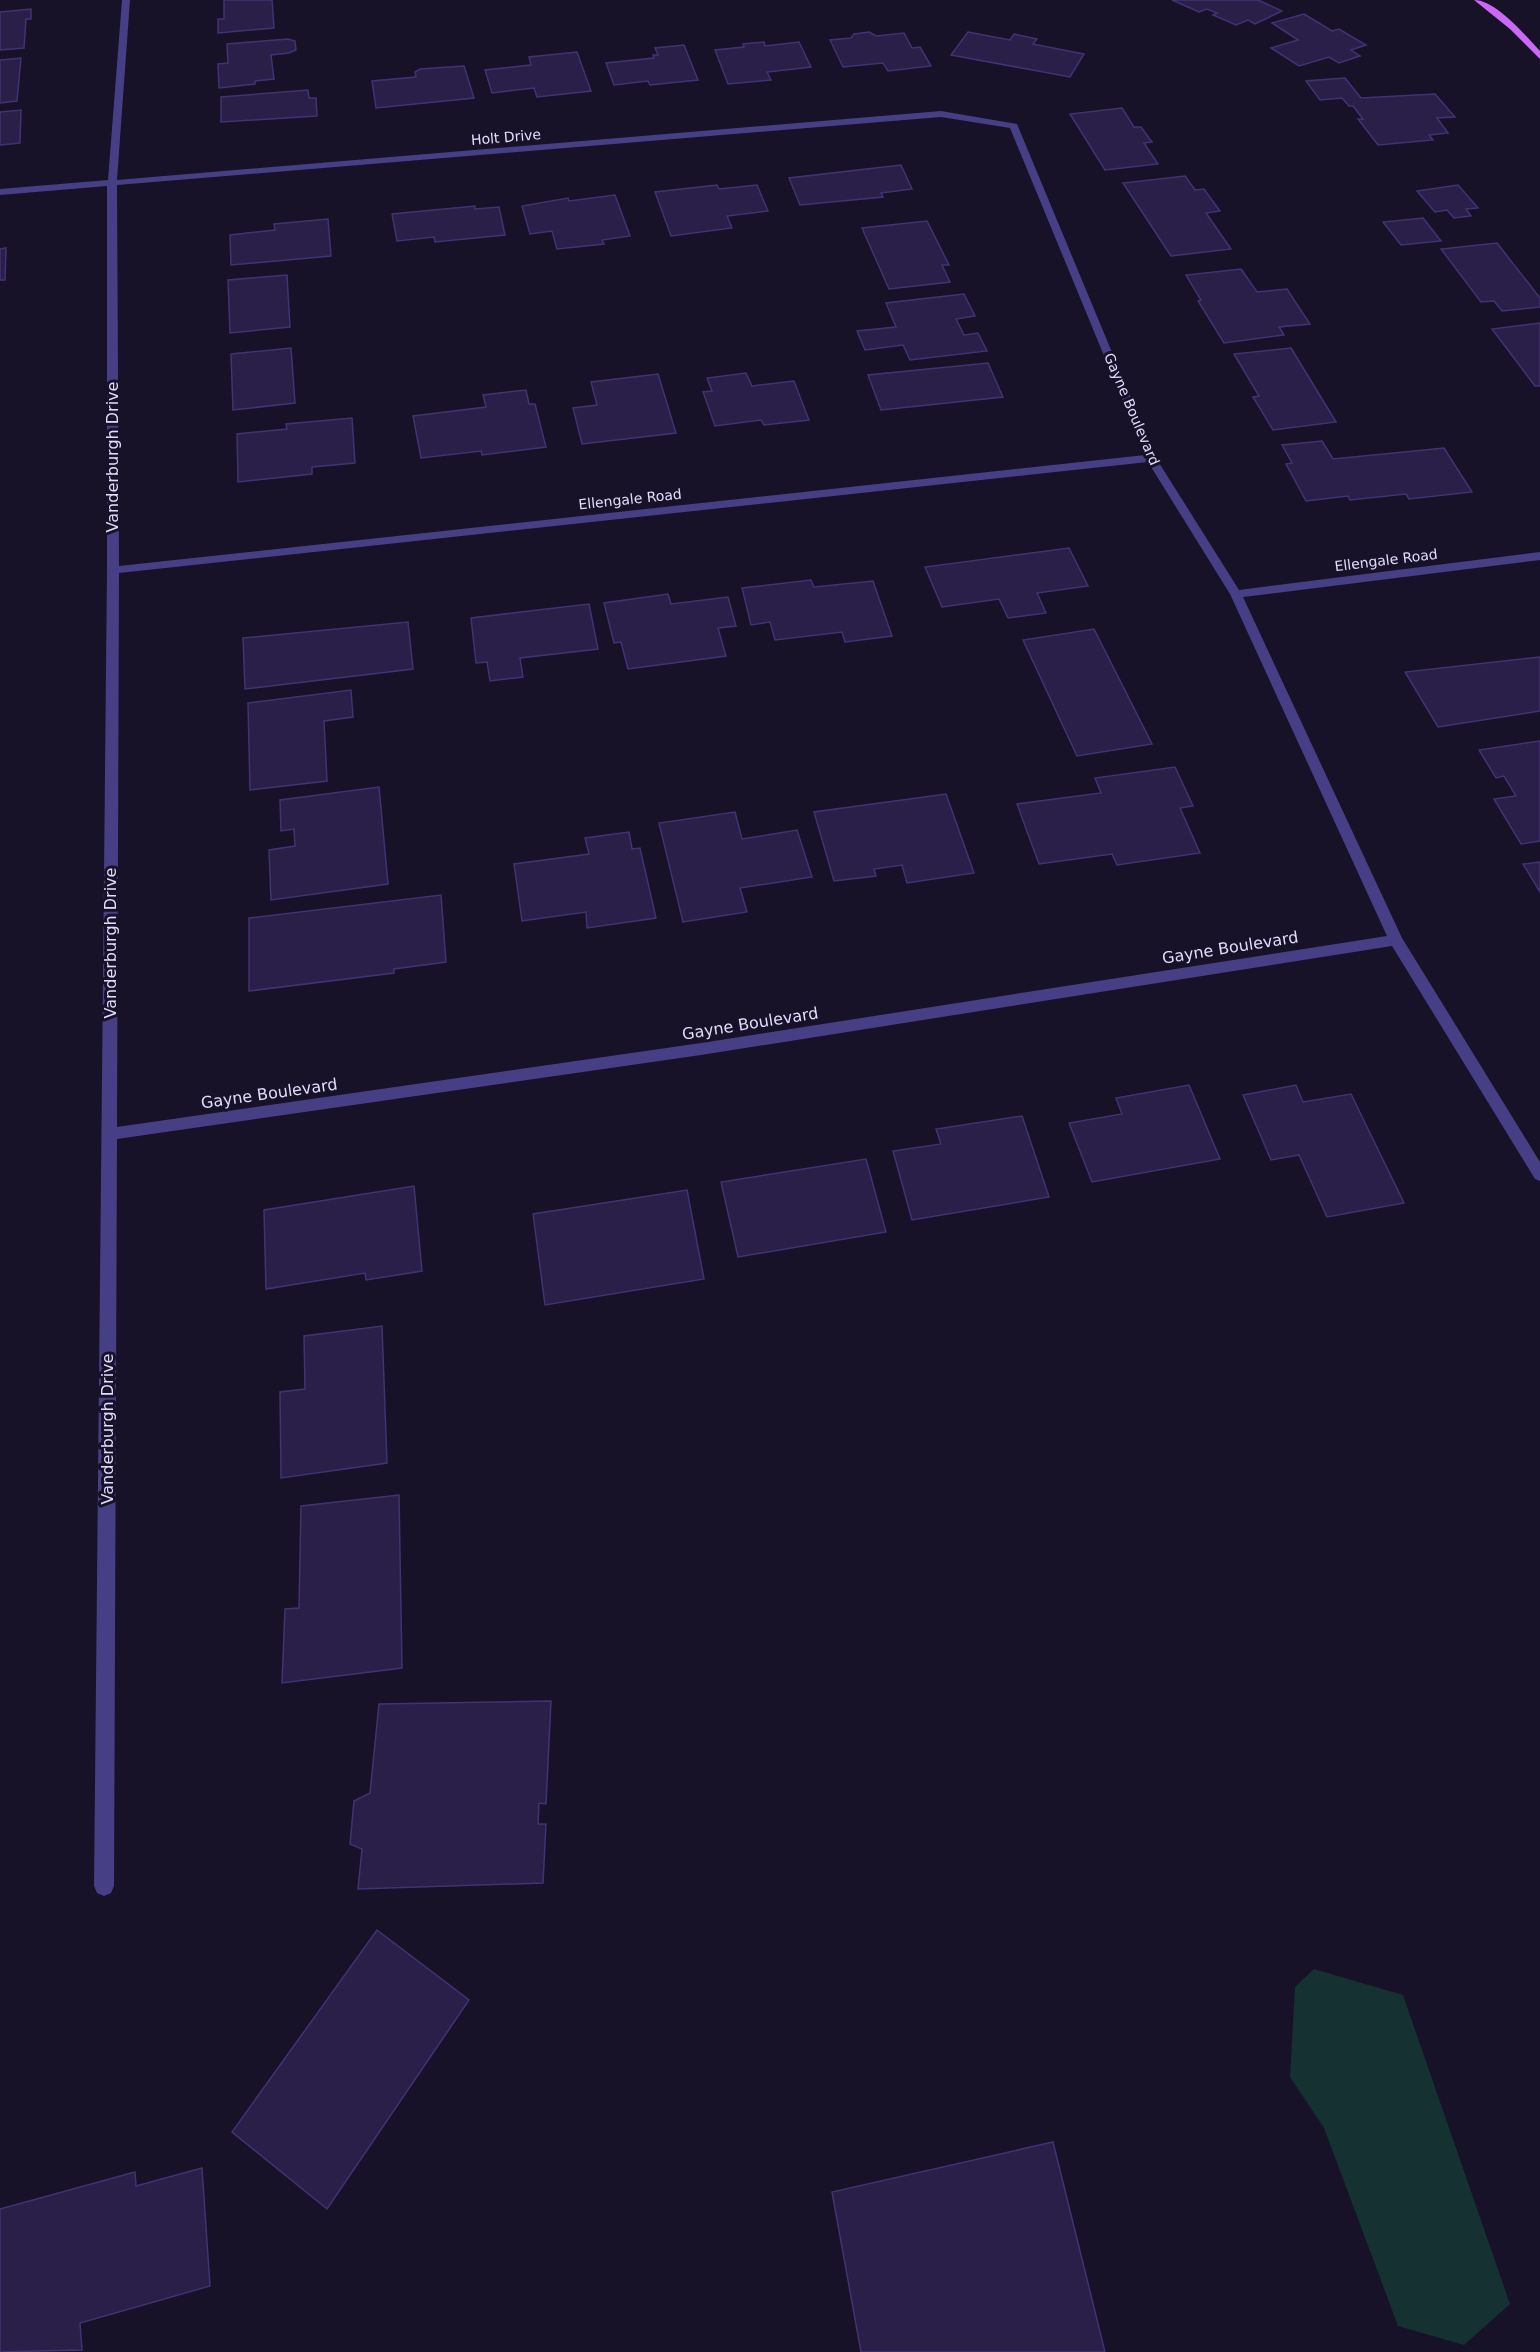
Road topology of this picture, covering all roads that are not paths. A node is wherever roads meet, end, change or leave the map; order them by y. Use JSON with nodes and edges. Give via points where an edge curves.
{"nodes":[{"id":1,"x":126,"y":0,"type":"edge"},
{"id":2,"x":1478,"y":0,"type":"edge"},
{"id":3,"x":1492,"y":0,"type":"edge"},
{"id":4,"x":1513,"y":27,"type":"junction"},
{"id":5,"x":1540,"y":56,"type":"edge"},
{"id":6,"x":1014,"y":126,"type":"joint"},
{"id":7,"x":112,"y":183,"type":"junction"},
{"id":8,"x":0,"y":192,"type":"edge"},
{"id":9,"x":1151,"y":458,"type":"junction"},
{"id":10,"x":1540,"y":556,"type":"edge"},
{"id":11,"x":112,"y":570,"type":"junction"},
{"id":12,"x":1236,"y":594,"type":"junction"},
{"id":13,"x":1396,"y":939,"type":"junction"},
{"id":14,"x":108,"y":1134,"type":"junction"},
{"id":15,"x":1540,"y":1175,"type":"edge"},
{"id":16,"x":105,"y":1886,"type":"dead end"}],
"edges":[{"from":1,"to":7,"type":"street","name":"Vanderburgh Drive"},
{"from":2,"to":4,"type":"main road"},
{"from":3,"to":4,"type":"main road"},
{"from":4,"to":5,"type":"main road"},
{"from":6,"to":7,"type":"street","name":"Holt Drive","via":[[940,114]]},
{"from":6,"to":9,"type":"street","name":"Gayne Boulevard"},
{"from":7,"to":8,"type":"street","name":"Holt Drive"},
{"from":7,"to":11,"type":"street","name":"Vanderburgh Drive"},
{"from":9,"to":11,"type":"street","name":"Ellengale Road"},
{"from":9,"to":12,"type":"street","name":"Gayne Boulevard"},
{"from":10,"to":12,"type":"street","name":"Ellengale Road"},
{"from":11,"to":14,"type":"street","name":"Vanderburgh Drive"},
{"from":12,"to":13,"type":"street","name":"Gayne Boulevard"},
{"from":13,"to":14,"type":"street","name":"Gayne Boulevard","via":[[701,1049]]},
{"from":13,"to":15,"type":"street","name":"Gayne Boulevard"},
{"from":14,"to":16,"type":"street","name":"Vanderburgh Drive"}]}
